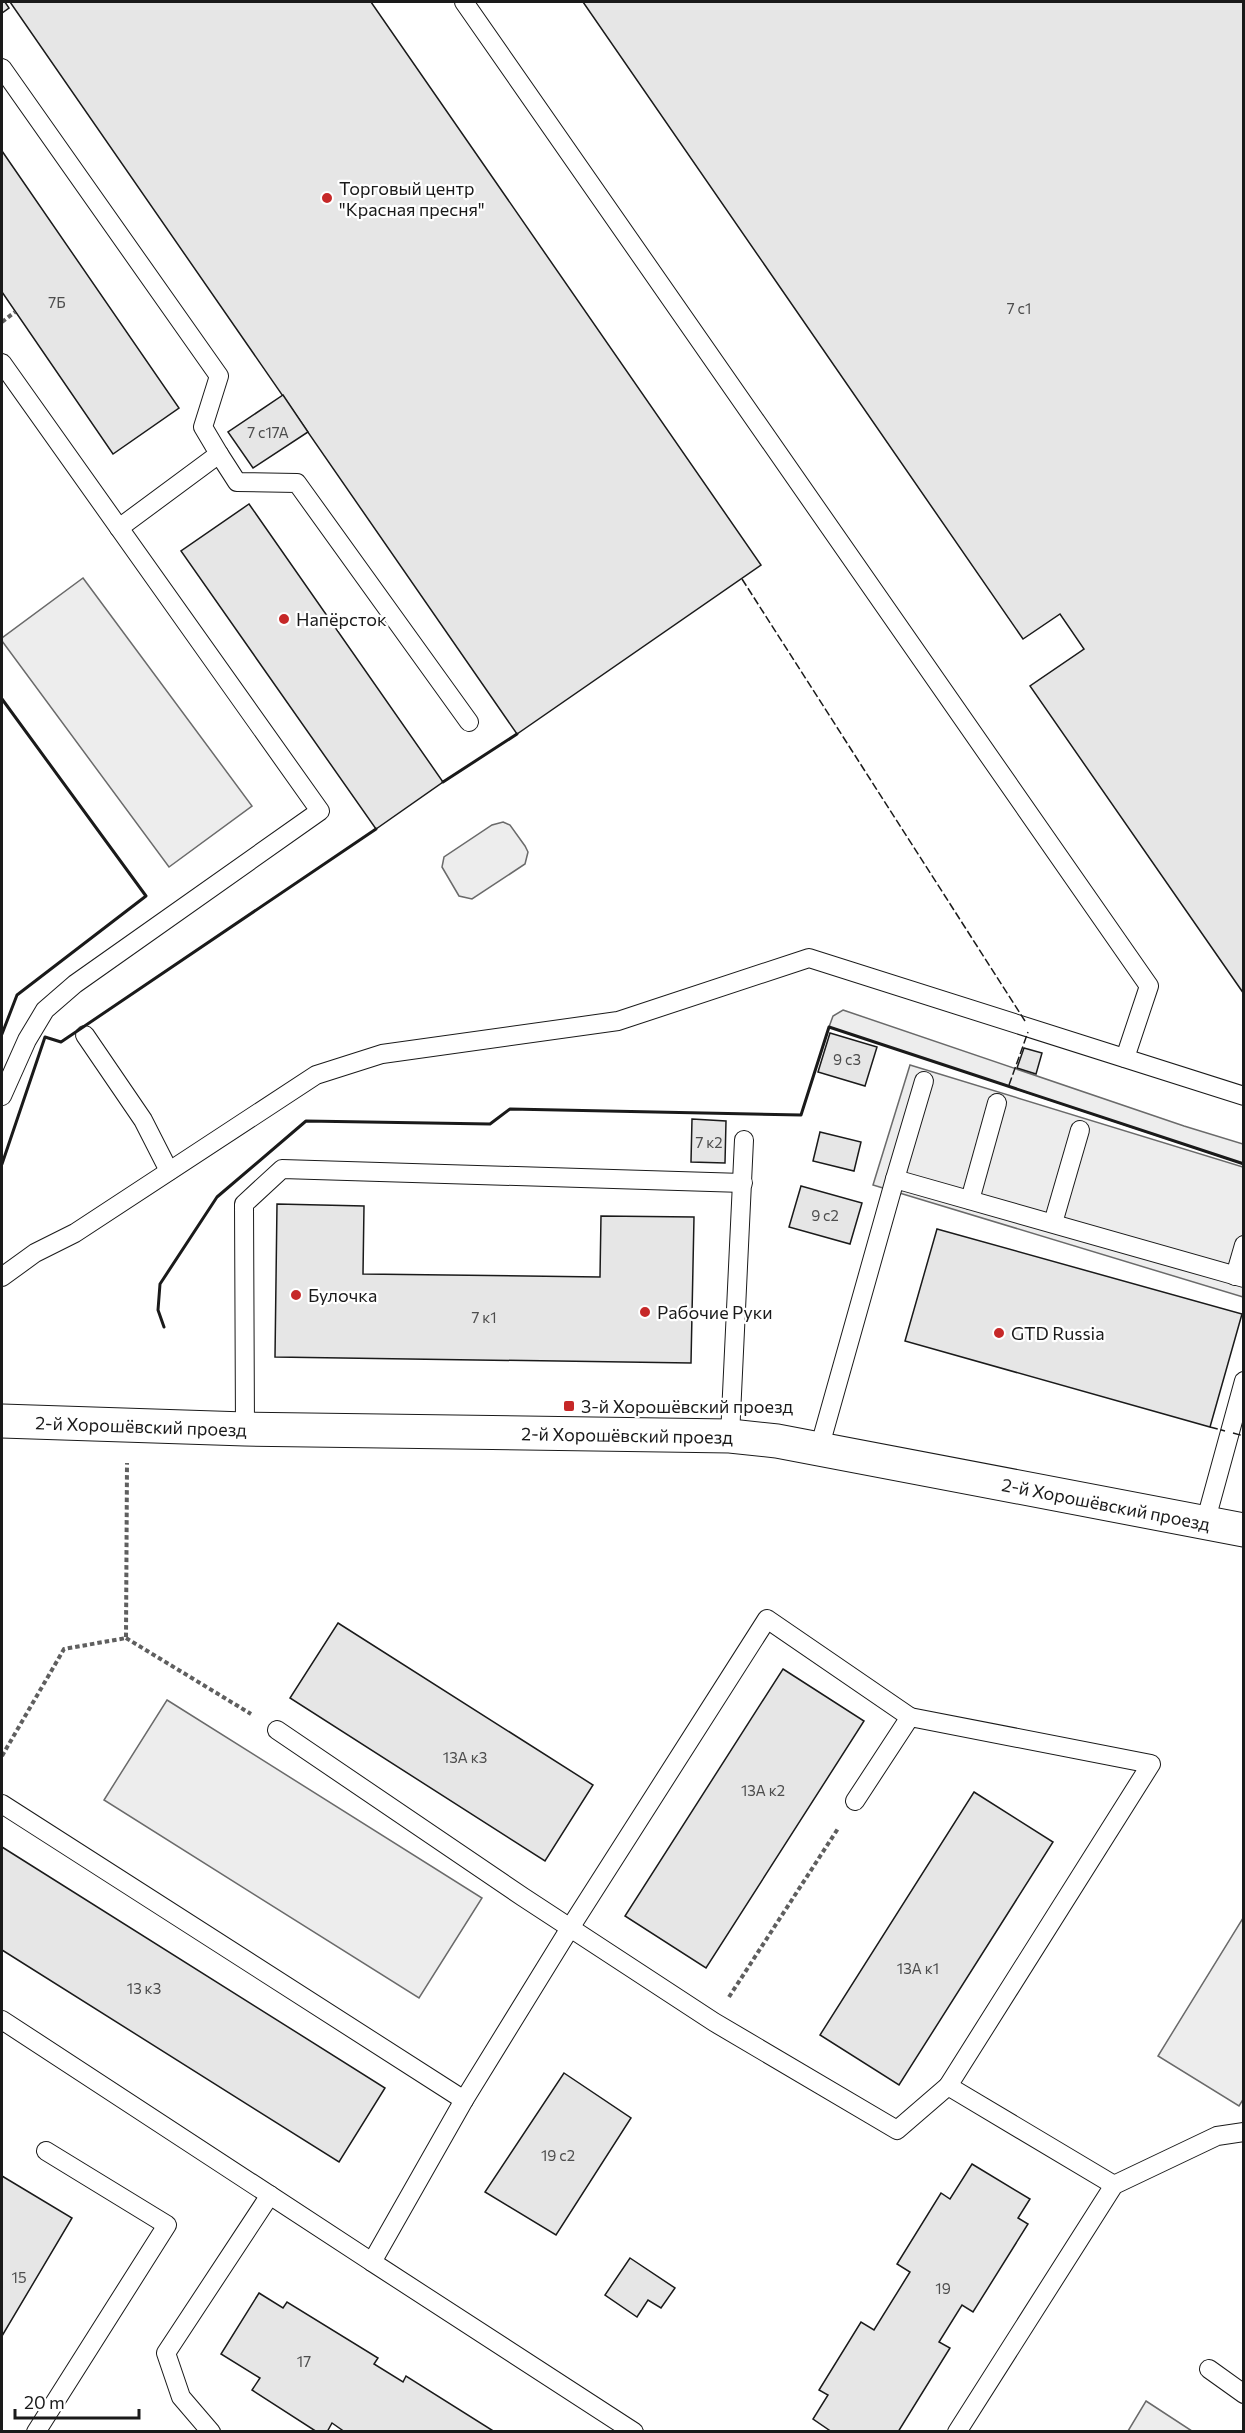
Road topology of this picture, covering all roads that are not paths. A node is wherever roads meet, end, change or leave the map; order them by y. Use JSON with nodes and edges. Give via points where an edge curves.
{"nodes":[{"id":1,"x":464,"y":2,"type":"edge"},
{"id":2,"x":2,"y":68,"type":"edge"},
{"id":3,"x":2,"y":363,"type":"edge"},
{"id":4,"x":219,"y":454,"type":"junction"},
{"id":5,"x":119,"y":528,"type":"junction"},
{"id":6,"x":469,"y":722,"type":"dead end"},
{"id":7,"x":85,"y":1035,"type":"dead end"},
{"id":8,"x":1125,"y":1058,"type":"junction"},
{"id":9,"x":924,"y":1081,"type":"dead end"},
{"id":10,"x":2,"y":1096,"type":"edge"},
{"id":11,"x":1244,"y":1096,"type":"edge"},
{"id":12,"x":997,"y":1103,"type":"dead end"},
{"id":13,"x":1080,"y":1130,"type":"dead end"},
{"id":14,"x":744,"y":1140,"type":"dead end"},
{"id":15,"x":169,"y":1171,"type":"junction"},
{"id":16,"x":896,"y":1179,"type":"junction"},
{"id":17,"x":743,"y":1183,"type":"junction"},
{"id":18,"x":970,"y":1200,"type":"junction"},
{"id":19,"x":1053,"y":1223,"type":"junction"},
{"id":20,"x":1244,"y":1245,"type":"edge"},
{"id":21,"x":2,"y":1277,"type":"edge"},
{"id":22,"x":1239,"y":1277,"type":"edge"},
{"id":23,"x":1244,"y":1381,"type":"edge"},
{"id":24,"x":2,"y":1421,"type":"edge"},
{"id":25,"x":245,"y":1429,"type":"junction"},
{"id":26,"x":730,"y":1436,"type":"junction"},
{"id":27,"x":819,"y":1449,"type":"junction"},
{"id":28,"x":1204,"y":1523,"type":"junction"},
{"id":29,"x":1244,"y":1530,"type":"edge"},
{"id":30,"x":910,"y":1717,"type":"junction"},
{"id":31,"x":277,"y":1730,"type":"road end"},
{"id":32,"x":855,"y":1801,"type":"road end"},
{"id":33,"x":2,"y":1804,"type":"edge"},
{"id":34,"x":570,"y":1928,"type":"junction"},
{"id":35,"x":2,"y":2020,"type":"edge"},
{"id":36,"x":948,"y":2086,"type":"junction"},
{"id":37,"x":464,"y":2100,"type":"junction"},
{"id":38,"x":1244,"y":2132,"type":"edge"},
{"id":39,"x":46,"y":2151,"type":"dead end"},
{"id":40,"x":1114,"y":2185,"type":"junction"},
{"id":41,"x":270,"y":2195,"type":"junction"},
{"id":42,"x":372,"y":2262,"type":"junction"},
{"id":43,"x":1209,"y":2369,"type":"dead end"},
{"id":44,"x":1244,"y":2394,"type":"edge"},
{"id":45,"x":36,"y":2432,"type":"edge"},
{"id":46,"x":211,"y":2432,"type":"edge"},
{"id":47,"x":634,"y":2432,"type":"edge"},
{"id":48,"x":957,"y":2432,"type":"edge"}],
"edges":[{"from":1,"to":8,"type":"lane","via":[[1149,986]]},
{"from":2,"to":4,"type":"lane","via":[[219,376],[203,427]]},
{"from":3,"to":5,"type":"lane"},
{"from":4,"to":5,"type":"lane"},
{"from":4,"to":6,"type":"lane","via":[[237,482],[297,483]]},
{"from":5,"to":10,"type":"lane","via":[[320,811],[75,984],[45,1010]]},
{"from":7,"to":15,"type":"lane","via":[[143,1120]]},
{"from":8,"to":11,"type":"lane"},
{"from":8,"to":15,"type":"lane","via":[[809,958],[618,1021],[382,1054],[316,1075]]},
{"from":9,"to":16,"type":"lane"},
{"from":12,"to":18,"type":"lane"},
{"from":13,"to":19,"type":"lane"},
{"from":14,"to":17,"type":"lane"},
{"from":15,"to":21,"type":"lane","via":[[75,1233],[35,1252]]},
{"from":16,"to":18,"type":"lane"},
{"from":16,"to":27,"type":"lane"},
{"from":17,"to":25,"type":"lane","via":[[282,1169],[244,1204]]},
{"from":17,"to":26,"type":"lane"},
{"from":18,"to":19,"type":"lane"},
{"from":19,"to":22,"type":"lane"},
{"from":20,"to":22,"type":"lane"},
{"from":23,"to":28,"type":"lane"},
{"from":24,"to":25,"type":"street","name":"2-й Хорошёвский проезд"},
{"from":25,"to":26,"type":"street","name":"2-й Хорошёвский проезд"},
{"from":26,"to":27,"type":"street","name":"2-й Хорошёвский проезд"},
{"from":27,"to":28,"type":"street","name":"2-й Хорошёвский проезд"},
{"from":28,"to":29,"type":"street","name":"2-й Хорошёвский проезд"},
{"from":30,"to":32,"type":"lane"},
{"from":30,"to":34,"type":"lane","via":[[767,1619]]},
{"from":30,"to":36,"type":"lane","via":[[1151,1764]]},
{"from":31,"to":34,"type":"lane"},
{"from":33,"to":37,"type":"lane"},
{"from":34,"to":36,"type":"lane","via":[[714,2022],[897,2130]]},
{"from":34,"to":37,"type":"lane"},
{"from":35,"to":41,"type":"lane"},
{"from":36,"to":40,"type":"lane"},
{"from":37,"to":42,"type":"lane"},
{"from":38,"to":40,"type":"lane","via":[[1217,2136]]},
{"from":39,"to":45,"type":"lane","via":[[167,2225]]},
{"from":40,"to":48,"type":"lane"},
{"from":41,"to":42,"type":"lane"},
{"from":41,"to":46,"type":"lane","via":[[166,2353],[181,2397]]},
{"from":42,"to":47,"type":"lane"},
{"from":43,"to":44,"type":"lane"}]}
